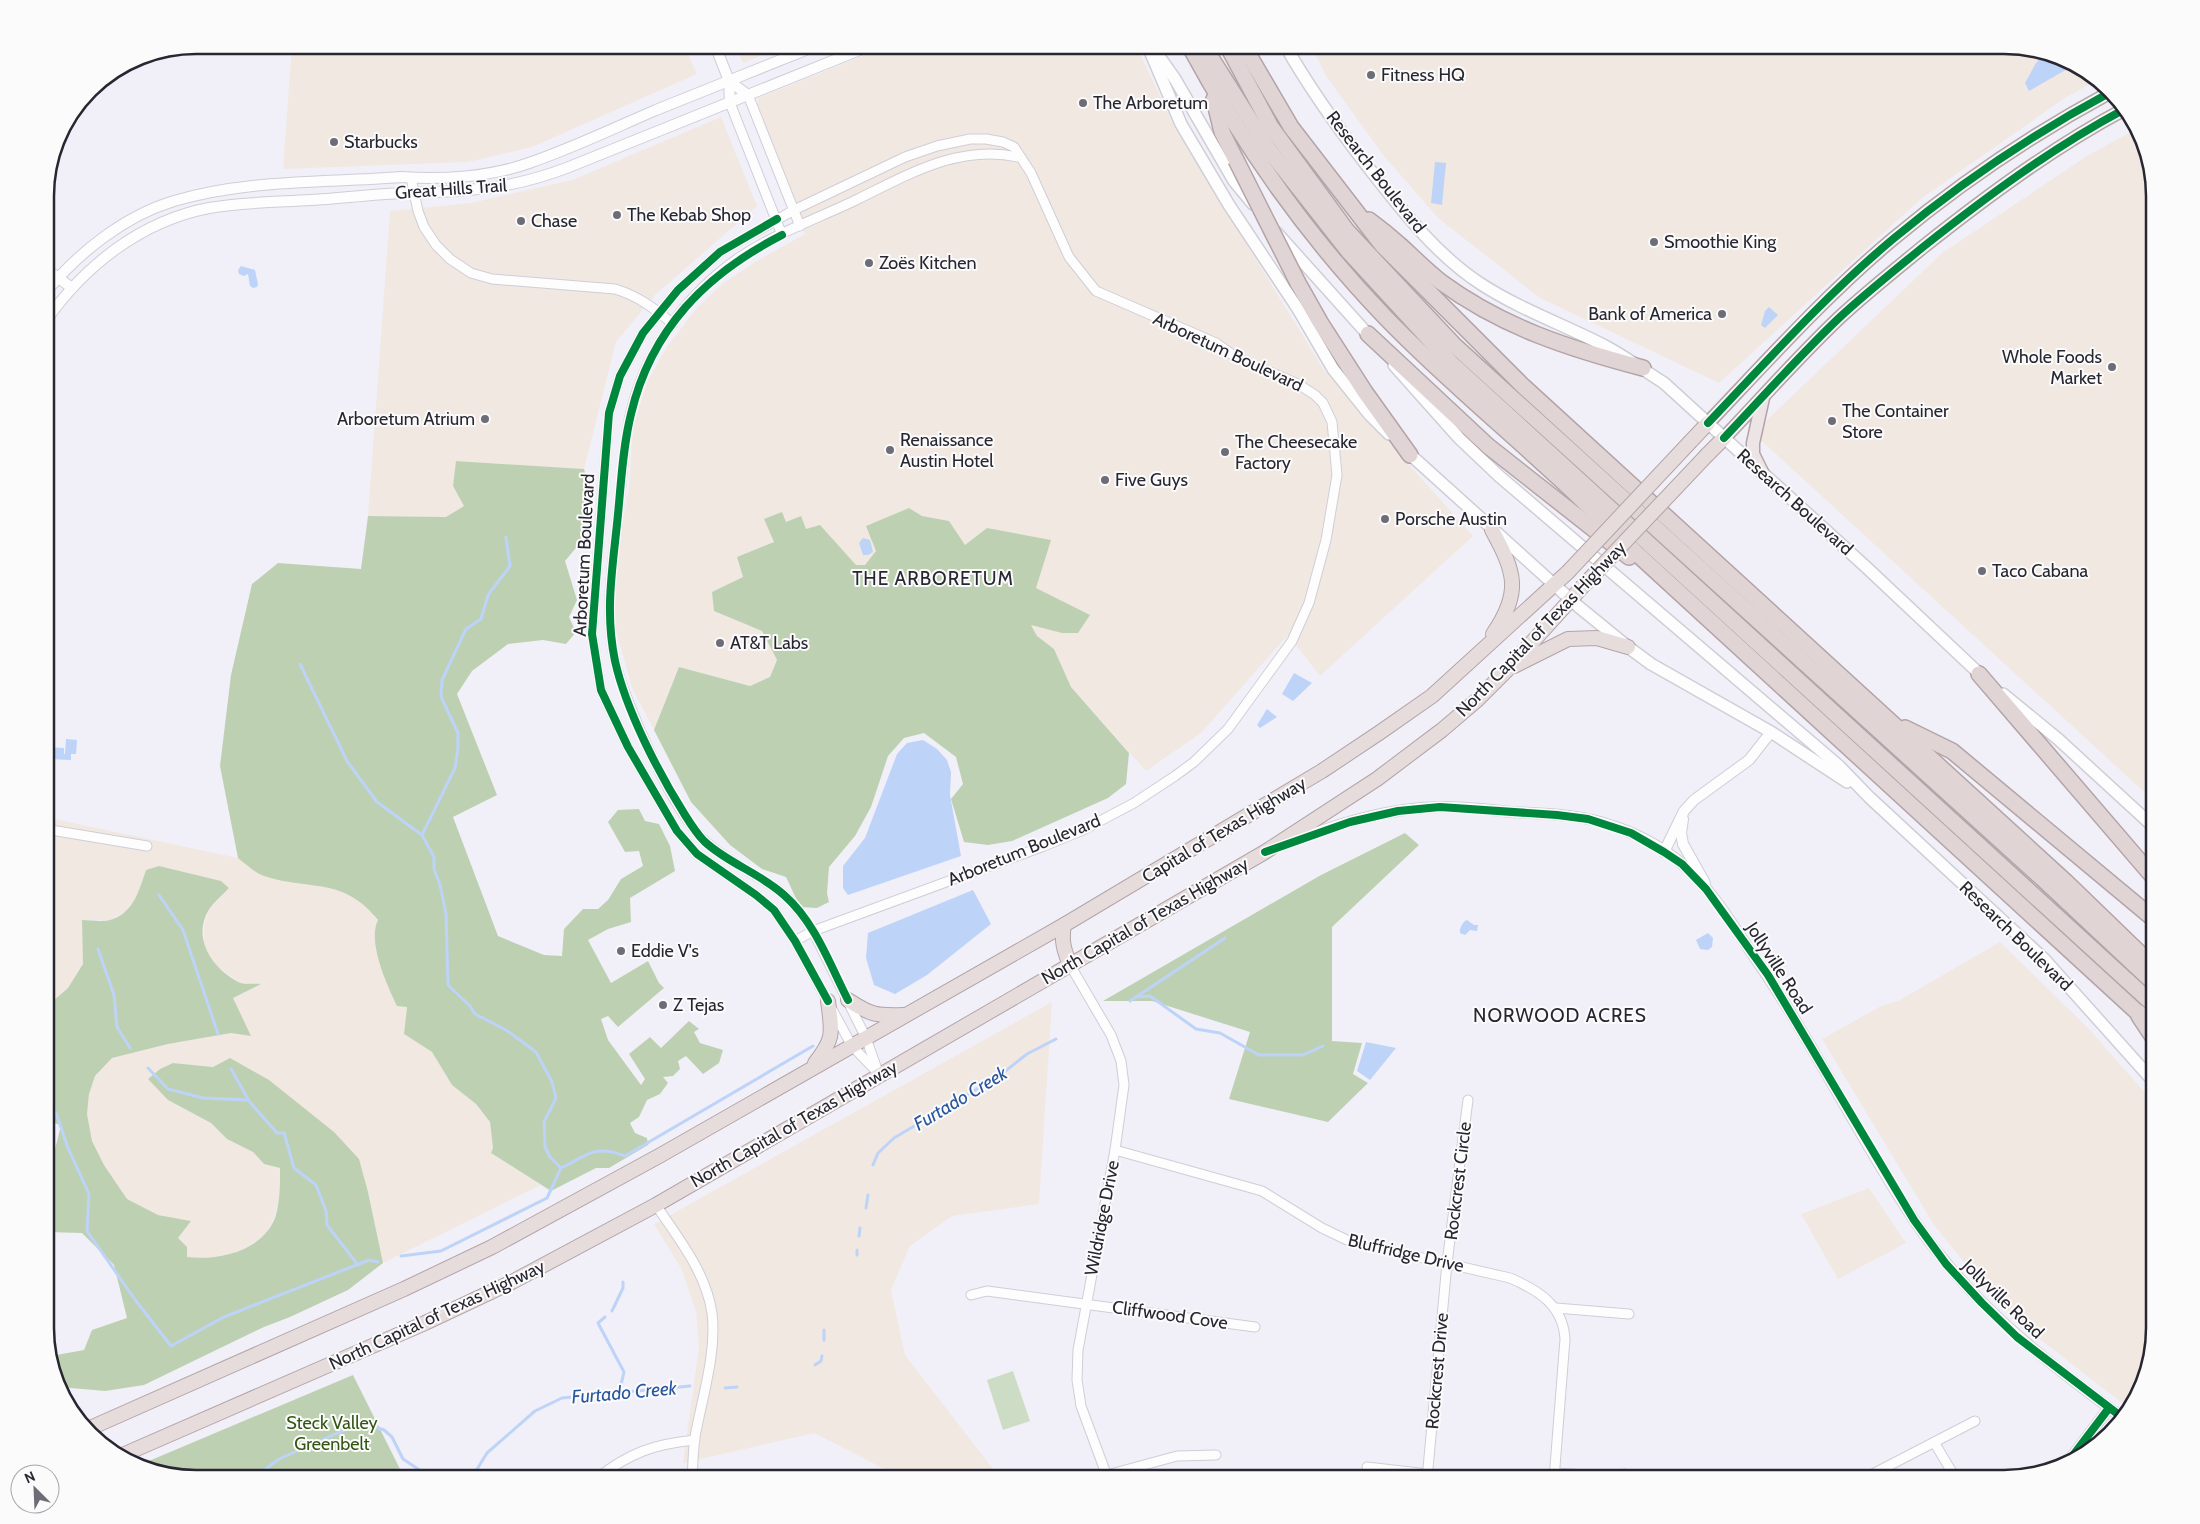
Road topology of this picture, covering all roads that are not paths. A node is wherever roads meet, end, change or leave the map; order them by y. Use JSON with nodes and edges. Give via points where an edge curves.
{"nodes":[{"id":1,"x":718,"y":54,"type":"edge"},
{"id":2,"x":796,"y":54,"type":"edge"},
{"id":3,"x":850,"y":54,"type":"edge"},
{"id":4,"x":1151,"y":54,"type":"edge"},
{"id":5,"x":1157,"y":54,"type":"edge"},
{"id":6,"x":1194,"y":54,"type":"edge"},
{"id":7,"x":1209,"y":54,"type":"edge"},
{"id":8,"x":1232,"y":54,"type":"edge"},
{"id":9,"x":1248,"y":54,"type":"edge"},
{"id":10,"x":1291,"y":54,"type":"edge"},
{"id":11,"x":729,"y":81,"type":"junction"},
{"id":12,"x":1211,"y":86,"type":"junction"},
{"id":13,"x":748,"y":96,"type":"junction"},
{"id":14,"x":2105,"y":96,"type":"edge"},
{"id":15,"x":730,"y":103,"type":"junction"},
{"id":16,"x":2119,"y":112,"type":"edge"},
{"id":17,"x":2006,"y":156,"type":"junction"},
{"id":18,"x":1018,"y":157,"type":"junction"},
{"id":19,"x":2018,"y":176,"type":"junction"},
{"id":20,"x":411,"y":178,"type":"junction"},
{"id":21,"x":414,"y":193,"type":"junction"},
{"id":22,"x":173,"y":201,"type":"junction"},
{"id":23,"x":1350,"y":205,"type":"junction"},
{"id":24,"x":794,"y":210,"type":"junction"},
{"id":25,"x":179,"y":217,"type":"junction"},
{"id":26,"x":776,"y":219,"type":"junction"},
{"id":27,"x":800,"y":226,"type":"junction"},
{"id":28,"x":782,"y":234,"type":"junction"},
{"id":29,"x":54,"y":274,"type":"edge"},
{"id":30,"x":58,"y":277,"type":"junction"},
{"id":31,"x":54,"y":282,"type":"edge"},
{"id":32,"x":72,"y":288,"type":"junction"},
{"id":33,"x":54,"y":311,"type":"edge"},
{"id":34,"x":659,"y":312,"type":"junction"},
{"id":35,"x":673,"y":324,"type":"junction"},
{"id":36,"x":1368,"y":334,"type":"junction"},
{"id":37,"x":1642,"y":368,"type":"junction"},
{"id":38,"x":1764,"y":396,"type":"junction"},
{"id":39,"x":1708,"y":423,"type":"junction"},
{"id":40,"x":1724,"y":438,"type":"junction"},
{"id":41,"x":1410,"y":455,"type":"junction"},
{"id":42,"x":1763,"y":474,"type":"junction"},
{"id":43,"x":1492,"y":530,"type":"junction"},
{"id":44,"x":1656,"y":571,"type":"junction"},
{"id":45,"x":1568,"y":572,"type":"joint"},
{"id":46,"x":1556,"y":585,"type":"junction"},
{"id":47,"x":1570,"y":599,"type":"junction"},
{"id":48,"x":1628,"y":647,"type":"junction"},
{"id":49,"x":1480,"y":653,"type":"junction"},
{"id":50,"x":1507,"y":670,"type":"junction"},
{"id":51,"x":1979,"y":674,"type":"junction"},
{"id":52,"x":1889,"y":720,"type":"junction"},
{"id":53,"x":1771,"y":732,"type":"junction"},
{"id":54,"x":1869,"y":797,"type":"junction"},
{"id":55,"x":1684,"y":811,"type":"junction"},
{"id":56,"x":2146,"y":820,"type":"edge"},
{"id":57,"x":54,"y":830,"type":"edge"},
{"id":58,"x":147,"y":846,"type":"dead end"},
{"id":59,"x":1265,"y":852,"type":"junction"},
{"id":60,"x":1664,"y":852,"type":"junction"},
{"id":61,"x":2146,"y":869,"type":"edge"},
{"id":62,"x":1706,"y":889,"type":"junction"},
{"id":63,"x":2146,"y":913,"type":"edge"},
{"id":64,"x":1064,"y":925,"type":"junction"},
{"id":65,"x":813,"y":931,"type":"junction"},
{"id":66,"x":795,"y":941,"type":"junction"},
{"id":67,"x":2146,"y":959,"type":"edge"},
{"id":68,"x":1070,"y":965,"type":"junction"},
{"id":69,"x":2146,"y":976,"type":"edge"},
{"id":70,"x":2146,"y":998,"type":"edge"},
{"id":71,"x":848,"y":1000,"type":"junction"},
{"id":72,"x":828,"y":1002,"type":"junction"},
{"id":73,"x":2136,"y":1011,"type":"junction"},
{"id":74,"x":907,"y":1015,"type":"junction"},
{"id":75,"x":2146,"y":1018,"type":"edge"},
{"id":76,"x":2146,"y":1026,"type":"edge"},
{"id":77,"x":866,"y":1038,"type":"junction"},
{"id":78,"x":852,"y":1046,"type":"junction"},
{"id":79,"x":809,"y":1070,"type":"junction"},
{"id":80,"x":2146,"y":1073,"type":"edge"},
{"id":81,"x":879,"y":1074,"type":"junction"},
{"id":82,"x":1468,"y":1100,"type":"dead end"},
{"id":83,"x":1115,"y":1150,"type":"junction"},
{"id":84,"x":656,"y":1205,"type":"junction"},
{"id":85,"x":1447,"y":1263,"type":"junction"},
{"id":86,"x":970,"y":1295,"type":"dead end"},
{"id":87,"x":1086,"y":1303,"type":"junction"},
{"id":88,"x":1556,"y":1308,"type":"junction"},
{"id":89,"x":1629,"y":1314,"type":"dead end"},
{"id":90,"x":1255,"y":1327,"type":"dead end"},
{"id":91,"x":2109,"y":1408,"type":"junction"},
{"id":92,"x":2118,"y":1414,"type":"edge"},
{"id":93,"x":1975,"y":1421,"type":"dead end"},
{"id":94,"x":93,"y":1427,"type":"edge"},
{"id":95,"x":695,"y":1440,"type":"junction"},
{"id":96,"x":1934,"y":1442,"type":"junction"},
{"id":97,"x":2078,"y":1449,"type":"edge"},
{"id":98,"x":128,"y":1453,"type":"edge"},
{"id":99,"x":1216,"y":1454,"type":"dead end"},
{"id":100,"x":1367,"y":1467,"type":"dead end"},
{"id":101,"x":609,"y":1470,"type":"edge"},
{"id":102,"x":693,"y":1470,"type":"edge"},
{"id":103,"x":1105,"y":1470,"type":"edge"},
{"id":104,"x":1131,"y":1470,"type":"edge"},
{"id":105,"x":1387,"y":1470,"type":"edge"},
{"id":106,"x":1429,"y":1470,"type":"edge"},
{"id":107,"x":1554,"y":1470,"type":"edge"},
{"id":108,"x":1880,"y":1470,"type":"edge"},
{"id":109,"x":1951,"y":1470,"type":"edge"}],
"edges":[{"from":1,"to":11,"type":"street"},
{"from":2,"to":11,"type":"street","name":"Great Hills Trail"},
{"from":3,"to":13,"type":"street","name":"Great Hills Trail"},
{"from":4,"to":41,"type":"main road","name":"Research Boulevard","via":[[1191,143],[1298,309],[1333,370],[1368,414]]},
{"from":5,"to":36,"type":"main road","name":"Research Boulevard","via":[[1234,181]]},
{"from":6,"to":12,"type":"highway"},
{"from":7,"to":70,"type":"highway","via":[[1275,158],[1349,252],[1451,363]]},
{"from":8,"to":69,"type":"highway","via":[[1271,127],[1347,231],[1454,345]]},
{"from":9,"to":23,"type":"highway","via":[[1291,127]]},
{"from":10,"to":37,"type":"main road","name":"Research Boulevard","via":[[1339,130],[1385,189],[1453,262],[1480,284],[1519,307],[1606,347]]},
{"from":11,"to":13,"type":"street"},
{"from":11,"to":15,"type":"street"},
{"from":11,"to":20,"type":"street","name":"Great Hills Trail","via":[[528,164],[493,172]]},
{"from":12,"to":41,"type":"highway","bridge":true,"via":[[1222,132],[1298,283],[1365,392]]},
{"from":12,"to":44,"type":"highway","via":[[1270,177],[1385,318]]},
{"from":13,"to":15,"type":"street","name":"Great Hills Trail"},
{"from":13,"to":24,"type":"street"},
{"from":14,"to":17,"type":"main road","name":"North Capital of Texas Highway","via":[[2063,118]]},
{"from":15,"to":21,"type":"street","name":"Great Hills Trail","via":[[542,177],[485,190]]},
{"from":15,"to":26,"type":"street"},
{"from":16,"to":19,"type":"main road","name":"North Capital of Texas Highway"},
{"from":17,"to":19,"type":"main road"},
{"from":17,"to":39,"type":"main road","name":"North Capital of Texas Highway","via":[[1892,240],[1806,320]]},
{"from":18,"to":24,"type":"street","name":"Arboretum Boulevard","via":[[1014,148],[1003,142],[986,139],[954,142],[905,157]]},
{"from":18,"to":27,"type":"street","name":"Arboretum Boulevard","via":[[986,153],[936,163]]},
{"from":18,"to":65,"type":"street","name":"Arboretum Boulevard","via":[[1031,174],[1069,257],[1096,291],[1216,343],[1237,358],[1298,384],[1323,403],[1332,422],[1337,475],[1318,572],[1302,622],[1268,676],[1228,729],[1176,776],[1083,830]]},
{"from":19,"to":38,"type":"main road","name":"North Capital of Texas Highway","via":[[1951,225],[1840,317]]},
{"from":20,"to":21,"type":"street"},
{"from":20,"to":22,"type":"street","name":"Great Hills Trail","via":[[255,187]]},
{"from":21,"to":25,"type":"street","name":"Great Hills Trail","via":[[230,204]]},
{"from":21,"to":34,"type":"street","via":[[424,227],[436,245],[471,273],[492,279],[615,289],[632,294]]},
{"from":22,"to":25,"type":"street"},
{"from":22,"to":30,"type":"street","name":"Great Hills Trail","via":[[120,227]]},
{"from":23,"to":37,"type":"highway","via":[[1440,281],[1503,320],[1564,345]]},
{"from":23,"to":52,"type":"highway","via":[[1382,245],[1523,386]]},
{"from":24,"to":26,"type":"street","name":"Arboretum Boulevard"},
{"from":24,"to":27,"type":"street"},
{"from":25,"to":32,"type":"street","name":"Great Hills Trail","via":[[119,246]]},
{"from":26,"to":28,"type":"street"},
{"from":26,"to":34,"type":"street","name":"Arboretum Boulevard","via":[[720,252],[695,273]]},
{"from":27,"to":28,"type":"street","name":"Arboretum Boulevard"},
{"from":28,"to":35,"type":"street","name":"Arboretum Boulevard","via":[[727,267],[703,288]]},
{"from":29,"to":30,"type":"street"},
{"from":30,"to":31,"type":"street","name":"Great Hills Trail"},
{"from":30,"to":32,"type":"street"},
{"from":32,"to":33,"type":"street","name":"Great Hills Trail"},
{"from":34,"to":35,"type":"street"},
{"from":34,"to":66,"type":"street","name":"Arboretum Boulevard","via":[[631,354],[608,413],[592,634],[601,690],[628,747],[677,831],[697,854],[774,910]]},
{"from":35,"to":65,"type":"street","name":"Arboretum Boulevard","via":[[653,353],[630,416],[610,580],[608,623],[615,662],[646,742],[686,817],[704,841],[784,895]]},
{"from":36,"to":44,"type":"highway","via":[[1488,446],[1633,561]]},
{"from":36,"to":54,"type":"main road","name":"Research Boulevard","via":[[1415,392],[1479,457],[1839,766]]},
{"from":37,"to":39,"type":"main road","name":"Research Boulevard","via":[[1664,383]]},
{"from":38,"to":40,"type":"main road","name":"North Capital of Texas Highway"},
{"from":38,"to":42,"type":"main road","via":[[1753,443]]},
{"from":39,"to":40,"type":"main road","name":"Research Boulevard"},
{"from":39,"to":45,"type":"highway","name":"North Capital of Texas Highway","bridge":true},
{"from":40,"to":42,"type":"main road","name":"Research Boulevard"},
{"from":40,"to":47,"type":"highway","name":"North Capital of Texas Highway","bridge":true},
{"from":41,"to":43,"type":"main road","name":"Research Boulevard"},
{"from":42,"to":51,"type":"main road","name":"Research Boulevard"},
{"from":43,"to":46,"type":"main road","name":"Research Boulevard"},
{"from":43,"to":49,"type":"highway","via":[[1506,555],[1513,590],[1504,619]]},
{"from":44,"to":73,"type":"highway"},
{"from":45,"to":46,"type":"highway","name":"Capital of Texas Highway"},
{"from":46,"to":47,"type":"main road","name":"Research Boulevard"},
{"from":46,"to":49,"type":"highway","name":"Capital of Texas Highway"},
{"from":47,"to":48,"type":"main road","name":"Research Boulevard"},
{"from":47,"to":50,"type":"highway","name":"North Capital of Texas Highway"},
{"from":48,"to":50,"type":"highway","via":[[1598,638],[1568,639]]},
{"from":48,"to":53,"type":"main road","name":"Research Boulevard","via":[[1651,664]]},
{"from":49,"to":64,"type":"highway","name":"Capital of Texas Highway","via":[[1432,696],[1322,771]]},
{"from":50,"to":59,"type":"highway","name":"North Capital of Texas Highway","via":[[1476,701],[1378,780]]},
{"from":51,"to":56,"type":"main road","name":"Research Boulevard","via":[[2058,739]]},
{"from":51,"to":61,"type":"highway"},
{"from":52,"to":63,"type":"highway","via":[[1952,751]]},
{"from":52,"to":67,"type":"highway"},
{"from":53,"to":54,"type":"main road","name":"Research Boulevard"},
{"from":53,"to":55,"type":"street","via":[[1749,760]]},
{"from":54,"to":80,"type":"main road","name":"Research Boulevard","via":[[2044,959]]},
{"from":55,"to":60,"type":"street"},
{"from":55,"to":62,"type":"street","via":[[1683,844],[1704,879]]},
{"from":57,"to":58,"type":"street"},
{"from":59,"to":60,"type":"street","name":"Jollyville Road","via":[[1350,822],[1398,811],[1440,807],[1588,819],[1631,833]]},
{"from":59,"to":68,"type":"highway","name":"North Capital of Texas Highway"},
{"from":60,"to":62,"type":"street","name":"Jollyville Road","via":[[1682,864]]},
{"from":62,"to":91,"type":"street","name":"Jollyville Road","via":[[1768,975],[1914,1220],[1946,1264],[2017,1337]]},
{"from":64,"to":68,"type":"highway","via":[[1061,937]]},
{"from":64,"to":74,"type":"highway","name":"Capital of Texas Highway"},
{"from":65,"to":66,"type":"street","name":"Arboretum Boulevard"},
{"from":65,"to":71,"type":"street","name":"Arboretum Boulevard"},
{"from":66,"to":72,"type":"street","name":"Arboretum Boulevard"},
{"from":68,"to":81,"type":"highway","name":"North Capital of Texas Highway"},
{"from":68,"to":83,"type":"street","name":"Wildridge Drive","via":[[1111,1035],[1121,1061],[1124,1085]]},
{"from":71,"to":74,"type":"highway","via":[[876,1015]]},
{"from":71,"to":77,"type":"street","name":"Arboretum Boulevard"},
{"from":72,"to":78,"type":"street","name":"Arboretum Boulevard"},
{"from":72,"to":79,"type":"highway","via":[[832,1029],[828,1048]]},
{"from":73,"to":75,"type":"highway"},
{"from":73,"to":76,"type":"highway"},
{"from":74,"to":77,"type":"highway","name":"Capital of Texas Highway"},
{"from":77,"to":78,"type":"highway","name":"Capital of Texas Highway"},
{"from":77,"to":81,"type":"street","name":"Arboretum Boulevard"},
{"from":78,"to":79,"type":"highway","name":"North Capital of Texas Highway"},
{"from":78,"to":81,"type":"street","name":"Arboretum Boulevard"},
{"from":79,"to":94,"type":"highway","name":"North Capital of Texas Highway","via":[[566,1208],[483,1251],[404,1290]]},
{"from":81,"to":84,"type":"highway","name":"North Capital of Texas Highway"},
{"from":82,"to":85,"type":"street","name":"Rockcrest Circle"},
{"from":83,"to":85,"type":"street","name":"Bluffridge Drive","via":[[1262,1191],[1349,1241]]},
{"from":83,"to":87,"type":"street","name":"Wildridge Drive"},
{"from":84,"to":95,"type":"street","via":[[691,1258],[712,1311],[712,1343]]},
{"from":84,"to":98,"type":"highway","name":"North Capital of Texas Highway","via":[[512,1282],[425,1323]]},
{"from":85,"to":88,"type":"street","name":"Bluffridge Drive","via":[[1510,1278],[1532,1288]]},
{"from":85,"to":106,"type":"street","name":"Rockcrest Drive"},
{"from":86,"to":87,"type":"street","name":"Cliffwood Cove","via":[[987,1291]]},
{"from":87,"to":90,"type":"street","name":"Cliffwood Cove"},
{"from":87,"to":103,"type":"street","name":"Wildridge Drive","via":[[1077,1380],[1086,1424]]},
{"from":88,"to":89,"type":"street"},
{"from":88,"to":107,"type":"street","via":[[1564,1325],[1565,1339]]},
{"from":91,"to":92,"type":"street","name":"Jollyville Road"},
{"from":91,"to":97,"type":"street"},
{"from":93,"to":96,"type":"street"},
{"from":95,"to":101,"type":"street","via":[[647,1448]]},
{"from":95,"to":102,"type":"street"},
{"from":96,"to":108,"type":"street"},
{"from":96,"to":109,"type":"street"},
{"from":99,"to":104,"type":"street","via":[[1176,1456]]},
{"from":100,"to":105,"type":"street"}]}
